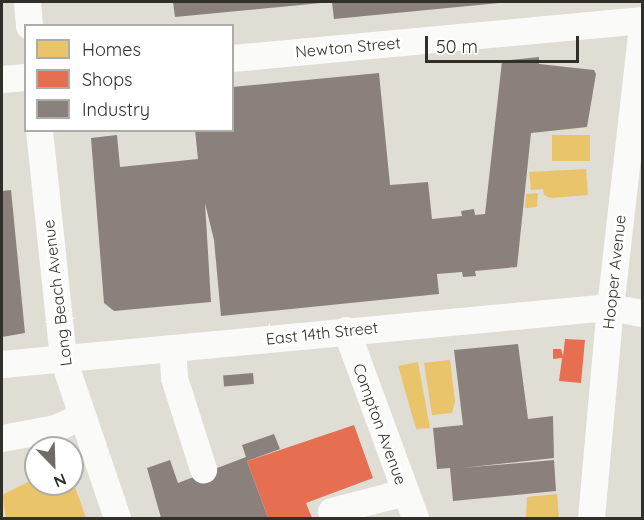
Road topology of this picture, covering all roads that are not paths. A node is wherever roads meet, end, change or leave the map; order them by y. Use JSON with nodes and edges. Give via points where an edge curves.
{"nodes":[{"id":1,"x":27,"y":2,"type":"edge"},
{"id":2,"x":642,"y":20,"type":"edge"},
{"id":3,"x":29,"y":24,"type":"edge"},
{"id":4,"x":642,"y":26,"type":"edge"},
{"id":5,"x":234,"y":58,"type":"edge"},
{"id":6,"x":24,"y":77,"type":"edge"},
{"id":7,"x":2,"y":79,"type":"edge"},
{"id":8,"x":39,"y":132,"type":"edge"},
{"id":9,"x":610,"y":307,"type":"junction"},
{"id":10,"x":642,"y":313,"type":"edge"},
{"id":11,"x":346,"y":330,"type":"junction"},
{"id":12,"x":172,"y":348,"type":"junction"},
{"id":13,"x":63,"y":359,"type":"junction"},
{"id":14,"x":2,"y":364,"type":"edge"},
{"id":15,"x":80,"y":417,"type":"junction"},
{"id":16,"x":2,"y":438,"type":"edge"},
{"id":17,"x":202,"y":469,"type":"dead end"},
{"id":18,"x":405,"y":492,"type":"junction"},
{"id":19,"x":331,"y":511,"type":"dead end"},
{"id":20,"x":369,"y":511,"type":"edge"},
{"id":21,"x":117,"y":519,"type":"edge"},
{"id":22,"x":415,"y":519,"type":"edge"},
{"id":23,"x":591,"y":519,"type":"edge"}],
"edges":[{"from":1,"to":3,"type":"street"},
{"from":2,"to":5,"type":"street","name":"Newton Street"},
{"from":4,"to":9,"type":"street","name":"Hooper Avenue"},
{"from":6,"to":7,"type":"street"},
{"from":8,"to":13,"type":"street","name":"Long Beach Avenue"},
{"from":9,"to":10,"type":"street","name":"East 14th Street"},
{"from":9,"to":11,"type":"street","name":"East 14th Street"},
{"from":9,"to":23,"type":"street","name":"Hooper Avenue"},
{"from":11,"to":12,"type":"street","name":"East 14th Street"},
{"from":11,"to":18,"type":"street","name":"Compton Avenue"},
{"from":12,"to":13,"type":"street","name":"East 14th Street"},
{"from":12,"to":17,"type":"street","via":[[174,378]]},
{"from":13,"to":14,"type":"street","name":"East 14th Street"},
{"from":13,"to":15,"type":"street","name":"Long Beach Avenue"},
{"from":15,"to":16,"type":"street","via":[[55,428]]},
{"from":15,"to":21,"type":"street","name":"Long Beach Avenue"},
{"from":18,"to":20,"type":"street"},
{"from":18,"to":22,"type":"street","name":"Compton Avenue"},
{"from":19,"to":20,"type":"street"}]}
